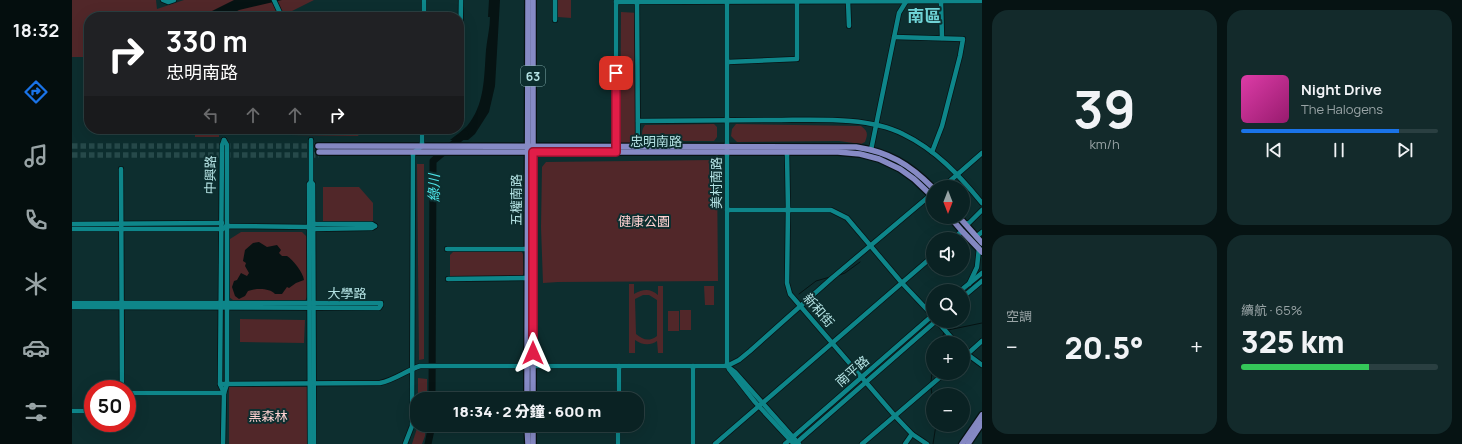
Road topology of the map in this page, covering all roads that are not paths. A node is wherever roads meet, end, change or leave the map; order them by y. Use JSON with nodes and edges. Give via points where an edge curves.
{"nodes":[{"id":1,"x":163,"y":0,"type":"edge"},
{"id":2,"x":174,"y":0,"type":"edge"},
{"id":3,"x":274,"y":0,"type":"edge"},
{"id":4,"x":424,"y":0,"type":"edge"},
{"id":5,"x":461,"y":0,"type":"edge"},
{"id":6,"x":528,"y":0,"type":"edge"},
{"id":7,"x":533,"y":0,"type":"edge"},
{"id":8,"x":555,"y":0,"type":"edge"},
{"id":9,"x":616,"y":1,"type":"edge"},
{"id":10,"x":637,"y":1,"type":"edge"},
{"id":11,"x":727,"y":1,"type":"edge"},
{"id":12,"x":797,"y":1,"type":"edge"},
{"id":13,"x":848,"y":1,"type":"junction"},
{"id":14,"x":908,"y":1,"type":"edge"},
{"id":15,"x":941,"y":2,"type":"junction"},
{"id":16,"x":982,"y":2,"type":"edge"},
{"id":17,"x":279,"y":12,"type":"edge"},
{"id":18,"x":424,"y":12,"type":"edge"},
{"id":19,"x":461,"y":12,"type":"edge"},
{"id":20,"x":555,"y":20,"type":"dead end"},
{"id":21,"x":849,"y":26,"type":"dead end"},
{"id":22,"x":894,"y":37,"type":"junction"},
{"id":23,"x":942,"y":38,"type":"junction"},
{"id":24,"x":728,"y":62,"type":"junction"},
{"id":25,"x":728,"y":120,"type":"junction"},
{"id":26,"x":638,"y":121,"type":"junction"},
{"id":27,"x":877,"y":125,"type":"junction"},
{"id":28,"x":423,"y":134,"type":"edge"},
{"id":29,"x":310,"y":140,"type":"dead end"},
{"id":30,"x":424,"y":148,"type":"junction"},
{"id":31,"x":638,"y":149,"type":"junction"},
{"id":32,"x":530,"y":150,"type":"junction"},
{"id":33,"x":616,"y":150,"type":"junction"},
{"id":34,"x":727,"y":150,"type":"junction"},
{"id":35,"x":871,"y":150,"type":"junction"},
{"id":36,"x":932,"y":152,"type":"junction"},
{"id":37,"x":413,"y":153,"type":"junction"},
{"id":38,"x":788,"y":153,"type":"junction"},
{"id":39,"x":982,"y":153,"type":"edge"},
{"id":40,"x":121,"y":169,"type":"dead end"},
{"id":41,"x":958,"y":174,"type":"junction"},
{"id":42,"x":951,"y":180,"type":"edge"},
{"id":43,"x":926,"y":181,"type":"edge"},
{"id":44,"x":926,"y":190,"type":"edge"},
{"id":45,"x":926,"y":200,"type":"edge"},
{"id":46,"x":982,"y":203,"type":"edge"},
{"id":47,"x":788,"y":209,"type":"junction"},
{"id":48,"x":727,"y":210,"type":"junction"},
{"id":49,"x":982,"y":210,"type":"edge"},
{"id":50,"x":970,"y":221,"type":"edge"},
{"id":51,"x":72,"y":224,"type":"edge"},
{"id":52,"x":956,"y":224,"type":"edge"},
{"id":53,"x":965,"y":224,"type":"edge"},
{"id":54,"x":121,"y":226,"type":"junction"},
{"id":55,"x":220,"y":226,"type":"junction"},
{"id":56,"x":228,"y":226,"type":"junction"},
{"id":57,"x":310,"y":226,"type":"junction"},
{"id":58,"x":72,"y":229,"type":"edge"},
{"id":59,"x":962,"y":231,"type":"joint"},
{"id":60,"x":982,"y":232,"type":"edge"},
{"id":61,"x":977,"y":236,"type":"junction"},
{"id":62,"x":982,"y":243,"type":"edge"},
{"id":63,"x":872,"y":245,"type":"junction"},
{"id":64,"x":447,"y":249,"type":"dead end"},
{"id":65,"x":530,"y":249,"type":"junction"},
{"id":66,"x":980,"y":250,"type":"edge"},
{"id":67,"x":926,"y":262,"type":"edge"},
{"id":68,"x":982,"y":273,"type":"edge"},
{"id":69,"x":528,"y":278,"type":"junction"},
{"id":70,"x":448,"y":279,"type":"dead end"},
{"id":71,"x":982,"y":281,"type":"edge"},
{"id":72,"x":902,"y":283,"type":"junction"},
{"id":73,"x":969,"y":284,"type":"joint"},
{"id":74,"x":982,"y":285,"type":"edge"},
{"id":75,"x":973,"y":288,"type":"junction"},
{"id":76,"x":970,"y":291,"type":"edge"},
{"id":77,"x":72,"y":303,"type":"edge"},
{"id":78,"x":122,"y":305,"type":"junction"},
{"id":79,"x":220,"y":305,"type":"junction"},
{"id":80,"x":226,"y":305,"type":"junction"},
{"id":81,"x":311,"y":306,"type":"junction"},
{"id":82,"x":800,"y":306,"type":"junction"},
{"id":83,"x":72,"y":307,"type":"edge"},
{"id":84,"x":926,"y":308,"type":"edge"},
{"id":85,"x":926,"y":321,"type":"edge"},
{"id":86,"x":929,"y":328,"type":"edge"},
{"id":87,"x":943,"y":328,"type":"edge"},
{"id":88,"x":950,"y":336,"type":"edge"},
{"id":89,"x":982,"y":341,"type":"edge"},
{"id":90,"x":832,"y":342,"type":"junction"},
{"id":91,"x":970,"y":350,"type":"edge"},
{"id":92,"x":970,"y":358,"type":"edge"},
{"id":93,"x":982,"y":365,"type":"edge"},
{"id":94,"x":530,"y":366,"type":"junction"},
{"id":95,"x":619,"y":366,"type":"junction"},
{"id":96,"x":693,"y":366,"type":"junction"},
{"id":97,"x":727,"y":366,"type":"junction"},
{"id":98,"x":412,"y":368,"type":"junction"},
{"id":99,"x":862,"y":378,"type":"junction"},
{"id":100,"x":122,"y":380,"type":"edge"},
{"id":101,"x":937,"y":380,"type":"edge"},
{"id":102,"x":312,"y":383,"type":"junction"},
{"id":103,"x":866,"y":383,"type":"junction"},
{"id":104,"x":220,"y":384,"type":"junction"},
{"id":105,"x":227,"y":384,"type":"junction"},
{"id":106,"x":528,"y":392,"type":"edge"},
{"id":107,"x":532,"y":392,"type":"edge"},
{"id":108,"x":618,"y":392,"type":"edge"},
{"id":109,"x":136,"y":393,"type":"edge"},
{"id":110,"x":224,"y":393,"type":"junction"},
{"id":111,"x":761,"y":405,"type":"junction"},
{"id":112,"x":72,"y":411,"type":"edge"},
{"id":113,"x":84,"y":411,"type":"edge"},
{"id":114,"x":982,"y":415,"type":"edge"},
{"id":115,"x":895,"y":416,"type":"junction"},
{"id":116,"x":982,"y":423,"type":"edge"},
{"id":117,"x":527,"y":432,"type":"edge"},
{"id":118,"x":533,"y":432,"type":"edge"},
{"id":119,"x":618,"y":432,"type":"edge"},
{"id":120,"x":912,"y":434,"type":"junction"},
{"id":121,"x":795,"y":442,"type":"edge"},
{"id":122,"x":223,"y":444,"type":"edge"},
{"id":123,"x":310,"y":444,"type":"edge"},
{"id":124,"x":314,"y":444,"type":"edge"},
{"id":125,"x":405,"y":444,"type":"edge"},
{"id":126,"x":528,"y":444,"type":"edge"},
{"id":127,"x":533,"y":444,"type":"edge"},
{"id":128,"x":618,"y":444,"type":"edge"},
{"id":129,"x":692,"y":444,"type":"edge"},
{"id":130,"x":715,"y":444,"type":"edge"},
{"id":131,"x":785,"y":444,"type":"edge"},
{"id":132,"x":862,"y":444,"type":"edge"},
{"id":133,"x":905,"y":444,"type":"edge"},
{"id":134,"x":927,"y":444,"type":"edge"},
{"id":135,"x":962,"y":444,"type":"edge"},
{"id":136,"x":968,"y":444,"type":"edge"}],
"edges":[{"from":1,"to":2,"type":"street"},
{"from":3,"to":17,"type":"street"},
{"from":4,"to":18,"type":"street"},
{"from":5,"to":19,"type":"street"},
{"from":6,"to":32,"type":"main road","name":"五權南路","number":"63"},
{"from":7,"to":32,"type":"main road","name":"五權南路","number":"63"},
{"from":8,"to":20,"type":"street"},
{"from":9,"to":10,"type":"street"},
{"from":9,"to":33,"type":"street"},
{"from":10,"to":11,"type":"street"},
{"from":10,"to":26,"type":"street"},
{"from":11,"to":12,"type":"street"},
{"from":11,"to":24,"type":"street","name":"美村南路"},
{"from":12,"to":13,"type":"street"},
{"from":12,"to":24,"type":"street","via":[[797,59]]},
{"from":13,"to":14,"type":"street"},
{"from":13,"to":21,"type":"street"},
{"from":14,"to":15,"type":"street"},
{"from":14,"to":22,"type":"street","via":[[899,13]]},
{"from":15,"to":16,"type":"street"},
{"from":15,"to":23,"type":"street"},
{"from":22,"to":23,"type":"street"},
{"from":22,"to":27,"type":"street"},
{"from":23,"to":36,"type":"street","via":[[962,39],[942,126]]},
{"from":24,"to":25,"type":"street","name":"美村南路"},
{"from":25,"to":26,"type":"street","name":"忠明南路"},
{"from":25,"to":27,"type":"street","name":"忠明南路","via":[[838,120]]},
{"from":25,"to":34,"type":"street","name":"美村南路"},
{"from":26,"to":31,"type":"street"},
{"from":27,"to":35,"type":"street"},
{"from":27,"to":36,"type":"street","name":"忠明南路","via":[[902,133]]},
{"from":28,"to":30,"type":"street"},
{"from":29,"to":57,"type":"street","via":[[313,184]]},
{"from":30,"to":32,"type":"main road","name":"忠明南路"},
{"from":30,"to":32,"type":"main road","name":"忠明南路","via":[[447,152]]},
{"from":30,"to":37,"type":"main road","name":"忠明南路"},
{"from":30,"to":37,"type":"main road","name":"忠明南路","via":[[319,149],[398,155]]},
{"from":31,"to":33,"type":"main road","name":"忠明南路"},
{"from":31,"to":34,"type":"main road","name":"忠明南路"},
{"from":32,"to":33,"type":"main road","name":"忠明南路"},
{"from":32,"to":65,"type":"main road","name":"五權南路"},
{"from":34,"to":35,"type":"main road","name":"忠明南路","via":[[856,147]]},
{"from":34,"to":38,"type":"main road","name":"忠明南路"},
{"from":34,"to":48,"type":"street","name":"美村南路"},
{"from":35,"to":43,"type":"main road","name":"忠明南路","via":[[902,162]]},
{"from":36,"to":41,"type":"street","name":"忠明南路"},
{"from":37,"to":98,"type":"street"},
{"from":38,"to":44,"type":"main road","name":"忠明南路","via":[[838,152],[865,155],[900,169]]},
{"from":38,"to":47,"type":"street","name":"新和街"},
{"from":39,"to":41,"type":"street"},
{"from":40,"to":54,"type":"street"},
{"from":41,"to":42,"type":"street"},
{"from":41,"to":46,"type":"street","name":"忠明南路"},
{"from":45,"to":63,"type":"street"},
{"from":47,"to":48,"type":"street"},
{"from":47,"to":63,"type":"street","via":[[831,210],[847,218]]},
{"from":47,"to":82,"type":"street","name":"新和街","via":[[787,283],[790,294]]},
{"from":48,"to":97,"type":"street","name":"美村南路"},
{"from":49,"to":50,"type":"street"},
{"from":51,"to":54,"type":"street"},
{"from":52,"to":59,"type":"main road"},
{"from":53,"to":61,"type":"main road"},
{"from":54,"to":55,"type":"street"},
{"from":54,"to":58,"type":"street"},
{"from":54,"to":78,"type":"street"},
{"from":55,"to":56,"type":"street","via":[[223,229]]},
{"from":55,"to":56,"type":"street","name":"中興路","via":[[224,140],[227,145]]},
{"from":55,"to":79,"type":"street","name":"中興路"},
{"from":56,"to":57,"type":"street"},
{"from":56,"to":80,"type":"street","name":"中興路"},
{"from":57,"to":57,"type":"street","via":[[372,228],[374,226],[372,224]]},
{"from":57,"to":81,"type":"street"},
{"from":59,"to":66,"type":"main road"},
{"from":60,"to":61,"type":"street"},
{"from":61,"to":62,"type":"main road"},
{"from":63,"to":72,"type":"street"},
{"from":63,"to":82,"type":"street"},
{"from":64,"to":65,"type":"street"},
{"from":65,"to":69,"type":"main road","name":"五權南路"},
{"from":65,"to":94,"type":"main road","name":"五權南路"},
{"from":66,"to":73,"type":"street"},
{"from":67,"to":72,"type":"street"},
{"from":68,"to":73,"type":"street"},
{"from":69,"to":70,"type":"street"},
{"from":69,"to":94,"type":"main road","name":"五權南路"},
{"from":71,"to":75,"type":"street"},
{"from":72,"to":84,"type":"street"},
{"from":72,"to":90,"type":"street"},
{"from":74,"to":75,"type":"street"},
{"from":75,"to":76,"type":"street"},
{"from":77,"to":78,"type":"street","name":"大學路"},
{"from":78,"to":79,"type":"street","name":"大學路"},
{"from":78,"to":83,"type":"street","name":"大學路"},
{"from":78,"to":100,"type":"street"},
{"from":79,"to":80,"type":"street","name":"大學路"},
{"from":79,"to":104,"type":"street","name":"中興路"},
{"from":80,"to":81,"type":"street","name":"大學路"},
{"from":80,"to":105,"type":"street","name":"中興路"},
{"from":81,"to":81,"type":"street","name":"大學路","via":[[379,308],[382,305],[381,304]]},
{"from":81,"to":102,"type":"street"},
{"from":82,"to":90,"type":"street","name":"新和街"},
{"from":82,"to":97,"type":"street","via":[[750,351]]},
{"from":85,"to":99,"type":"street","name":"南平路"},
{"from":86,"to":103,"type":"street","name":"南平路"},
{"from":87,"to":88,"type":"street"},
{"from":89,"to":91,"type":"street"},
{"from":90,"to":99,"type":"street","name":"新和街"},
{"from":90,"to":111,"type":"street"},
{"from":92,"to":93,"type":"street"},
{"from":94,"to":95,"type":"street"},
{"from":94,"to":98,"type":"street"},
{"from":94,"to":106,"type":"main road","name":"五權南路"},
{"from":94,"to":107,"type":"main road","name":"五權南路"},
{"from":95,"to":96,"type":"street"},
{"from":95,"to":108,"type":"street"},
{"from":96,"to":97,"type":"street"},
{"from":96,"to":129,"type":"street"},
{"from":97,"to":111,"type":"street"},
{"from":98,"to":102,"type":"street","via":[[391,381],[380,383]]},
{"from":98,"to":125,"type":"street","via":[[412,426]]},
{"from":99,"to":103,"type":"street","name":"新和街"},
{"from":99,"to":121,"type":"street","name":"南平路"},
{"from":101,"to":115,"type":"street"},
{"from":102,"to":105,"type":"street"},
{"from":102,"to":123,"type":"street"},
{"from":102,"to":124,"type":"street"},
{"from":103,"to":115,"type":"street","name":"新和街"},
{"from":103,"to":121,"type":"street","name":"南平路"},
{"from":104,"to":105,"type":"street"},
{"from":104,"to":110,"type":"street","name":"中興路"},
{"from":105,"to":110,"type":"street","name":"中興路"},
{"from":109,"to":110,"type":"street"},
{"from":110,"to":122,"type":"street","name":"中興路"},
{"from":111,"to":121,"type":"street"},
{"from":111,"to":130,"type":"street"},
{"from":112,"to":113,"type":"street"},
{"from":114,"to":135,"type":"main road"},
{"from":115,"to":120,"type":"street","name":"新和街"},
{"from":115,"to":132,"type":"street"},
{"from":116,"to":136,"type":"main road"},
{"from":117,"to":126,"type":"main road"},
{"from":118,"to":127,"type":"main road"},
{"from":119,"to":128,"type":"street"},
{"from":120,"to":133,"type":"street"},
{"from":120,"to":134,"type":"street","name":"新和街"},
{"from":121,"to":131,"type":"street","name":"南平路"}]}
